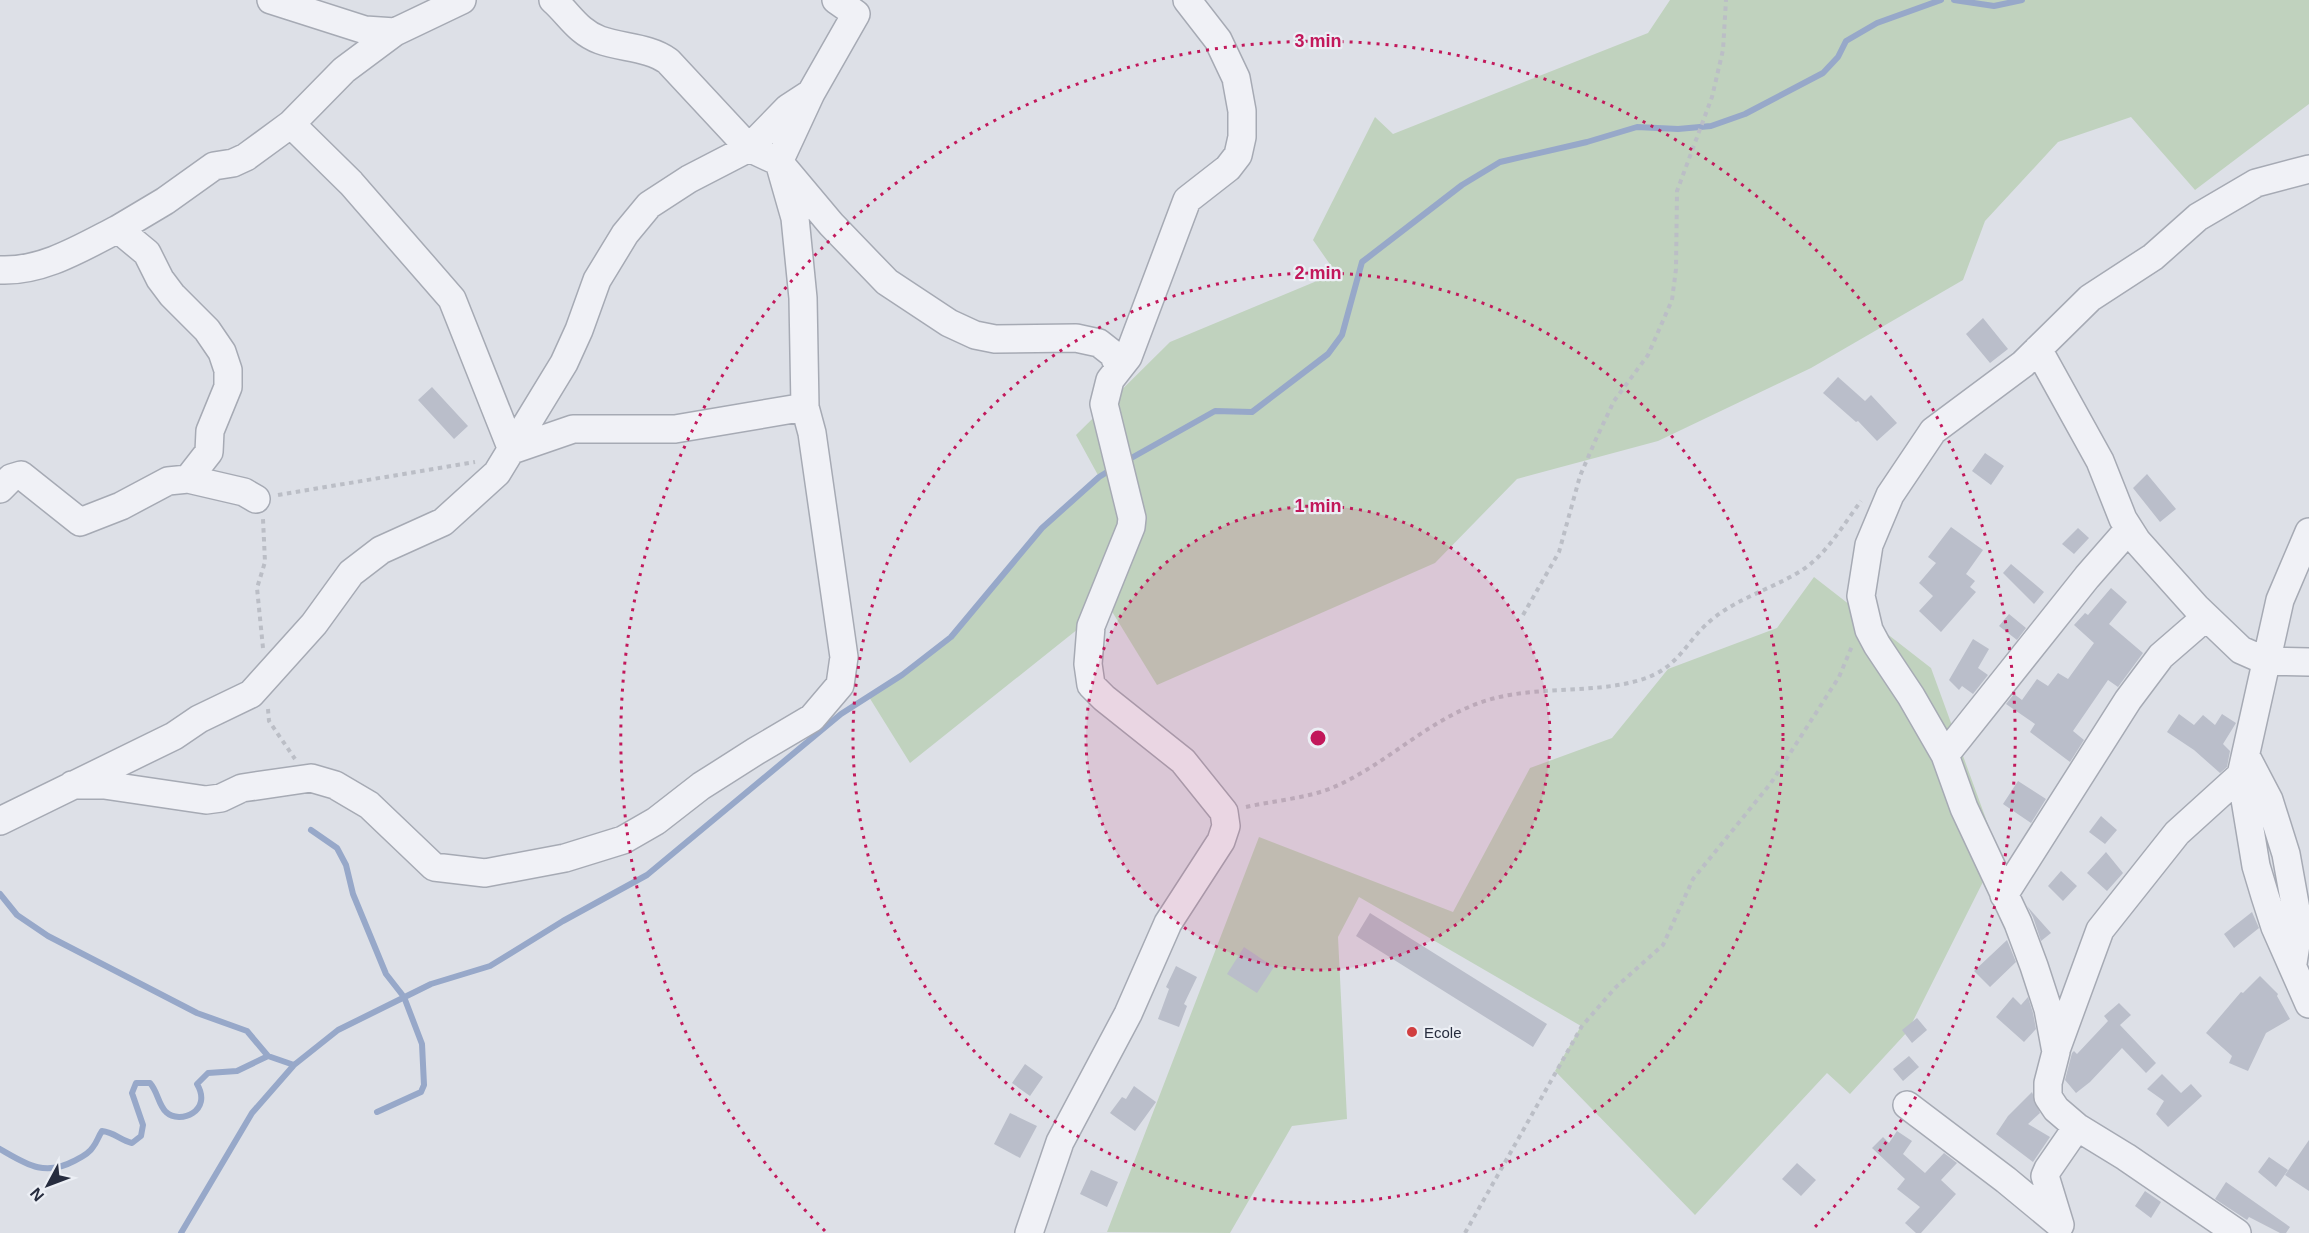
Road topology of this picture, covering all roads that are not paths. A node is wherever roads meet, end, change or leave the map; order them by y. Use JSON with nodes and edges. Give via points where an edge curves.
{"nodes":[{"id":1,"x":271,"y":0,"type":"edge"},
{"id":2,"x":462,"y":0,"type":"edge"},
{"id":3,"x":553,"y":0,"type":"edge"},
{"id":4,"x":1187,"y":0,"type":"edge"},
{"id":5,"x":852,"y":5,"type":"edge"},
{"id":6,"x":395,"y":32,"type":"junction"},
{"id":7,"x":811,"y":93,"type":"junction"},
{"id":8,"x":291,"y":124,"type":"junction"},
{"id":9,"x":749,"y":148,"type":"junction"},
{"id":10,"x":779,"y":162,"type":"junction"},
{"id":11,"x":2309,"y":169,"type":"edge"},
{"id":12,"x":118,"y":229,"type":"junction"},
{"id":13,"x":0,"y":270,"type":"edge"},
{"id":14,"x":2038,"y":349,"type":"junction"},
{"id":15,"x":1119,"y":367,"type":"junction"},
{"id":16,"x":805,"y":407,"type":"junction"},
{"id":17,"x":512,"y":450,"type":"junction"},
{"id":18,"x":188,"y":479,"type":"junction"},
{"id":19,"x":0,"y":489,"type":"edge"},
{"id":20,"x":256,"y":499,"type":"road end"},
{"id":21,"x":2129,"y":529,"type":"junction"},
{"id":22,"x":2309,"y":531,"type":"edge"},
{"id":23,"x":2206,"y":617,"type":"junction"},
{"id":24,"x":2266,"y":661,"type":"junction"},
{"id":25,"x":2309,"y":662,"type":"edge"},
{"id":26,"x":1945,"y":755,"type":"junction"},
{"id":27,"x":2243,"y":766,"type":"junction"},
{"id":28,"x":72,"y":785,"type":"junction"},
{"id":29,"x":1,"y":818,"type":"edge"},
{"id":30,"x":2004,"y":894,"type":"junction"},
{"id":31,"x":2309,"y":1004,"type":"edge"},
{"id":32,"x":2056,"y":1052,"type":"junction"},
{"id":33,"x":1907,"y":1105,"type":"dead end"},
{"id":34,"x":2077,"y":1127,"type":"junction"},
{"id":35,"x":2063,"y":1228,"type":"edge"},
{"id":36,"x":1029,"y":1233,"type":"edge"},
{"id":37,"x":2237,"y":1233,"type":"edge"}],
"edges":[{"from":1,"to":6,"type":"street","via":[[365,30]]},
{"from":2,"to":6,"type":"street"},
{"from":3,"to":9,"type":"street","via":[[574,24],[600,40],[658,54]]},
{"from":4,"to":15,"type":"street","via":[[1218,40],[1236,78],[1242,137],[1238,155],[1228,168],[1187,200],[1128,357]]},
{"from":5,"to":7,"type":"street"},
{"from":6,"to":8,"type":"street","via":[[344,70]]},
{"from":7,"to":9,"type":"street","via":[[788,108]]},
{"from":7,"to":10,"type":"street"},
{"from":8,"to":12,"type":"street","via":[[246,157],[214,166]]},
{"from":8,"to":17,"type":"street","via":[[351,183],[452,299]]},
{"from":9,"to":10,"type":"street"},
{"from":9,"to":17,"type":"street","via":[[649,205],[625,234],[597,280],[564,363]]},
{"from":10,"to":15,"type":"street","via":[[887,282],[949,323],[995,339],[1076,338],[1099,343],[1113,354]]},
{"from":10,"to":16,"type":"street","via":[[795,218]]},
{"from":11,"to":14,"type":"street","via":[[2256,183],[2198,217],[2153,257],[2090,298]]},
{"from":12,"to":13,"type":"street","via":[[41,265],[19,271]]},
{"from":12,"to":18,"type":"street","via":[[147,253],[172,295],[207,330],[222,352],[228,370],[228,387],[210,430],[209,452]]},
{"from":14,"to":21,"type":"street","via":[[2100,461]]},
{"from":14,"to":26,"type":"street","via":[[1934,431],[1890,495],[1869,545],[1861,596],[1869,630]]},
{"from":15,"to":36,"type":"street","via":[[1105,390],[1104,404],[1131,527],[1091,626],[1091,685],[1183,761],[1224,812],[1226,826],[1221,841],[1168,923],[1128,1014],[1060,1142]]},
{"from":16,"to":17,"type":"street","via":[[675,429],[573,429]]},
{"from":16,"to":28,"type":"street","via":[[844,657],[840,684],[812,718],[622,840],[565,858],[485,873],[452,871],[434,867],[369,805],[335,785],[311,778],[242,788],[206,800],[104,785]]},
{"from":17,"to":28,"type":"street","via":[[497,472],[443,522],[381,550],[351,573],[314,624],[250,694]]},
{"from":18,"to":19,"type":"street","via":[[168,481],[80,522],[21,475],[10,478]]},
{"from":18,"to":20,"type":"street","via":[[244,492]]},
{"from":21,"to":23,"type":"street"},
{"from":21,"to":26,"type":"street"},
{"from":22,"to":24,"type":"street","via":[[2280,600]]},
{"from":23,"to":24,"type":"street","via":[[2241,650]]},
{"from":23,"to":30,"type":"street","via":[[2161,656],[2135,691]]},
{"from":24,"to":25,"type":"street"},
{"from":24,"to":27,"type":"street"},
{"from":26,"to":30,"type":"street","via":[[1964,808]]},
{"from":27,"to":31,"type":"street","via":[[2256,866],[2275,927]]},
{"from":27,"to":32,"type":"street","via":[[2177,832],[2100,930]]},
{"from":28,"to":29,"type":"street"},
{"from":30,"to":32,"type":"street","via":[[2048,1009]]},
{"from":32,"to":34,"type":"street","via":[[2048,1097]]},
{"from":33,"to":35,"type":"street","via":[[2006,1179]]},
{"from":34,"to":35,"type":"street","via":[[2045,1176]]},
{"from":34,"to":37,"type":"street"}]}
